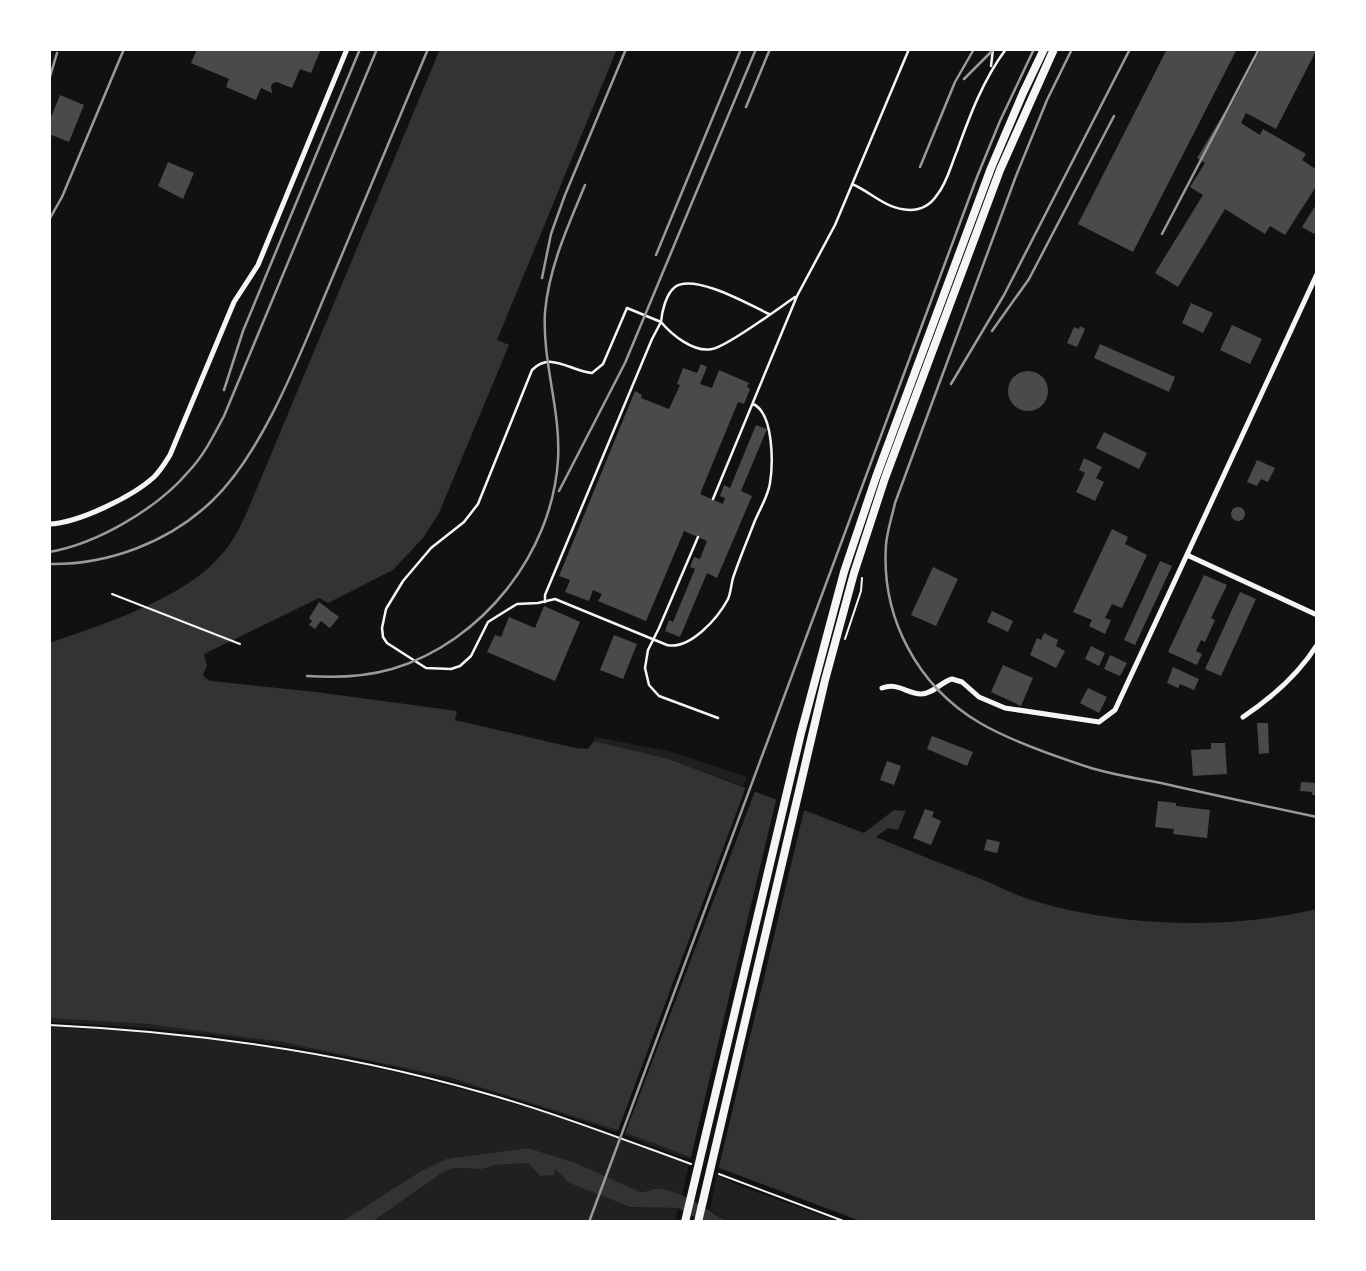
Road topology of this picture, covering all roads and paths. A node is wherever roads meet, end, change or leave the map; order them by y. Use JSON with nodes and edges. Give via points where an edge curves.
{"nodes":[{"id":1,"x":347,"y":49,"type":"edge"},
{"id":2,"x":909,"y":49,"type":"edge"},
{"id":3,"x":992,"y":49,"type":"edge"},
{"id":4,"x":1006,"y":49,"type":"edge"},
{"id":5,"x":1044,"y":49,"type":"edge"},
{"id":6,"x":1054,"y":49,"type":"edge"},
{"id":7,"x":989,"y":72,"type":"junction"},
{"id":8,"x":852,"y":184,"type":"junction"},
{"id":9,"x":1317,"y":274,"type":"edge"},
{"id":10,"x":797,"y":296,"type":"junction"},
{"id":11,"x":769,"y":314,"type":"junction"},
{"id":12,"x":661,"y":322,"type":"junction"},
{"id":13,"x":753,"y":404,"type":"junction"},
{"id":14,"x":713,"y":499,"type":"dead end"},
{"id":15,"x":49,"y":524,"type":"edge"},
{"id":16,"x":698,"y":537,"type":"dead end"},
{"id":17,"x":1187,"y":555,"type":"junction"},
{"id":18,"x":862,"y":572,"type":"dead end"},
{"id":19,"x":111,"y":594,"type":"dead end"},
{"id":20,"x":545,"y":602,"type":"junction"},
{"id":21,"x":1317,"y":615,"type":"edge"},
{"id":22,"x":853,"y":618,"type":"dead end"},
{"id":23,"x":653,"y":639,"type":"junction"},
{"id":24,"x":240,"y":644,"type":"dead end"},
{"id":25,"x":1317,"y":645,"type":"edge"},
{"id":26,"x":882,"y":688,"type":"dead end"},
{"id":27,"x":1243,"y":716,"type":"dead end"},
{"id":28,"x":718,"y":718,"type":"dead end"},
{"id":29,"x":49,"y":1024,"type":"edge"},
{"id":30,"x":697,"y":1167,"type":"dead end"},
{"id":31,"x":709,"y":1171,"type":"dead end"},
{"id":32,"x":685,"y":1222,"type":"edge"},
{"id":33,"x":698,"y":1222,"type":"edge"},
{"id":34,"x":846,"y":1222,"type":"edge"}],
"edges":[{"from":1,"to":15,"type":"street","via":[[258,265],[234,302],[161,470],[138,489],[89,514]]},
{"from":2,"to":8,"type":"lane"},
{"from":3,"to":7,"type":"lane"},
{"from":4,"to":7,"type":"lane"},
{"from":5,"to":32,"type":"main road","via":[[996,157],[844,572],[801,733]]},
{"from":6,"to":33,"type":"main road","via":[[1000,170],[854,573]]},
{"from":7,"to":8,"type":"lane","via":[[942,188],[928,205],[914,210],[892,207]]},
{"from":8,"to":10,"type":"lane"},
{"from":9,"to":17,"type":"street"},
{"from":10,"to":11,"type":"lane"},
{"from":10,"to":13,"type":"lane"},
{"from":11,"to":12,"type":"lane","via":[[711,349],[675,336]]},
{"from":11,"to":12,"type":"lane","via":[[714,289],[686,284],[672,289]]},
{"from":12,"to":20,"type":"lane"},
{"from":12,"to":20,"type":"lane","via":[[627,308],[598,370],[584,372],[556,361],[542,362],[532,370],[478,504],[403,581],[386,609],[383,637],[419,665],[451,669],[471,656],[488,622],[517,604]]},
{"from":13,"to":14,"type":"lane"},
{"from":13,"to":23,"type":"lane","via":[[766,417],[770,483],[728,598],[682,645]]},
{"from":16,"to":23,"type":"lane"},
{"from":17,"to":21,"type":"street"},
{"from":17,"to":26,"type":"street","via":[[1115,710],[1099,722],[1005,708],[952,678],[926,694],[898,686]]},
{"from":18,"to":22,"type":"path"},
{"from":19,"to":24,"type":"path"},
{"from":20,"to":23,"type":"lane","via":[[559,599]]},
{"from":23,"to":28,"type":"lane","via":[[645,668],[653,691]]},
{"from":25,"to":27,"type":"street","via":[[1282,688]]},
{"from":29,"to":30,"type":"path","via":[[181,1034],[349,1059],[514,1102]]},
{"from":31,"to":34,"type":"path"}]}
